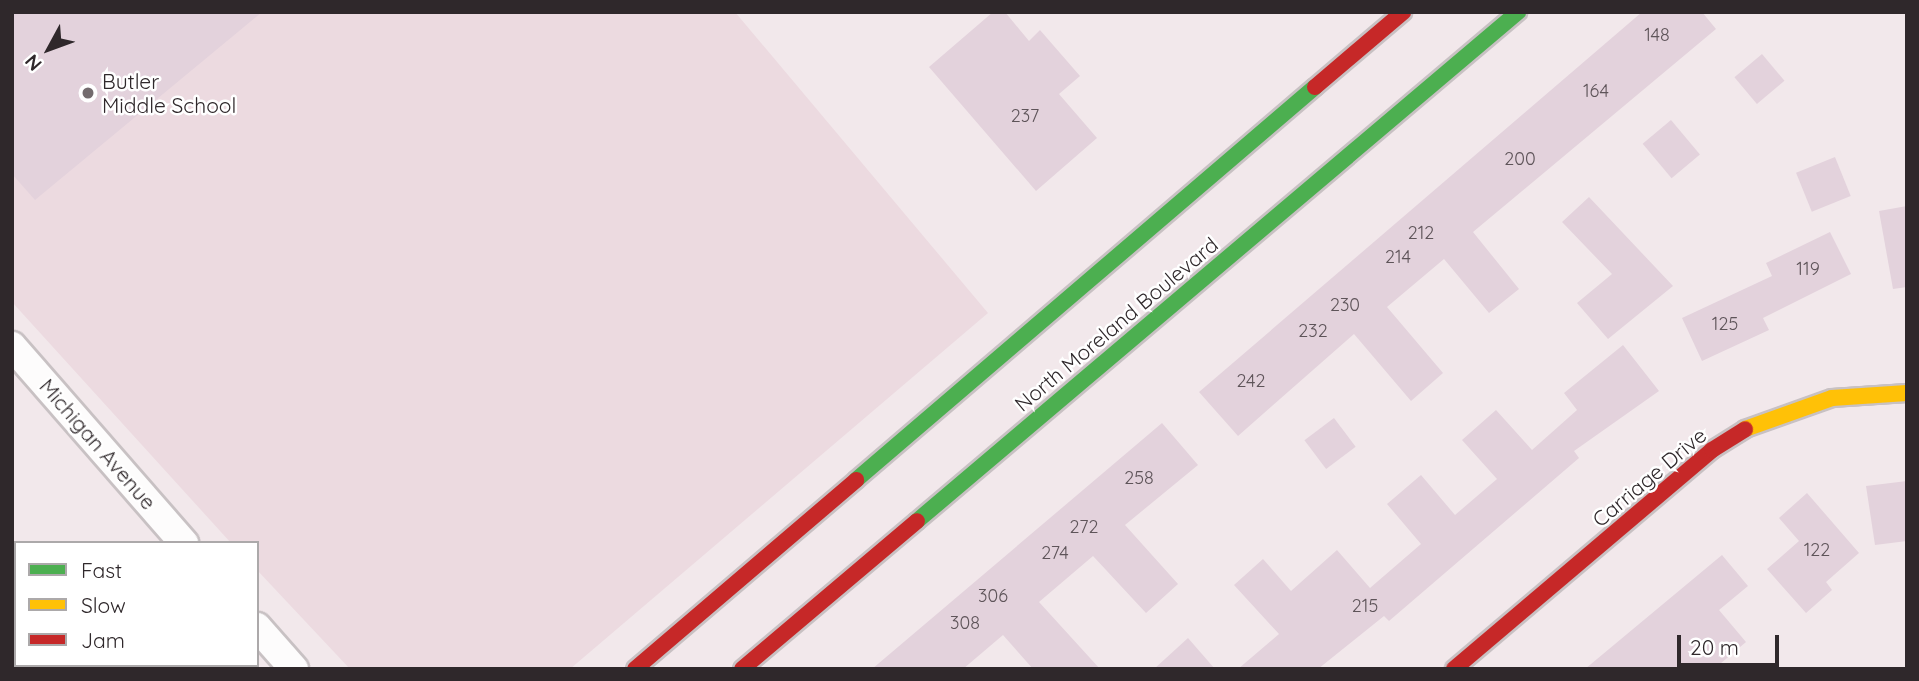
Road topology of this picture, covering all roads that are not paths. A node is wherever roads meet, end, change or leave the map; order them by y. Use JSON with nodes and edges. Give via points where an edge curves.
{"nodes":[{"id":1,"x":1403,"y":12,"type":"edge"},
{"id":2,"x":1518,"y":12,"type":"edge"},
{"id":3,"x":12,"y":346,"type":"edge"},
{"id":4,"x":1907,"y":393,"type":"edge"},
{"id":5,"x":182,"y":541,"type":"edge"},
{"id":6,"x":259,"y":629,"type":"edge"},
{"id":7,"x":294,"y":669,"type":"edge"},
{"id":8,"x":635,"y":669,"type":"edge"},
{"id":9,"x":742,"y":669,"type":"edge"},
{"id":10,"x":1454,"y":669,"type":"edge"}],
"edges":[{"from":1,"to":8,"type":"street"},
{"from":2,"to":9,"type":"street","name":"North Moreland Boulevard"},
{"from":3,"to":5,"type":"street","name":"Michigan Avenue"},
{"from":4,"to":10,"type":"street","name":"Carriage Drive","via":[[1832,398],[1757,421],[1712,450]]},
{"from":6,"to":7,"type":"street"}]}
